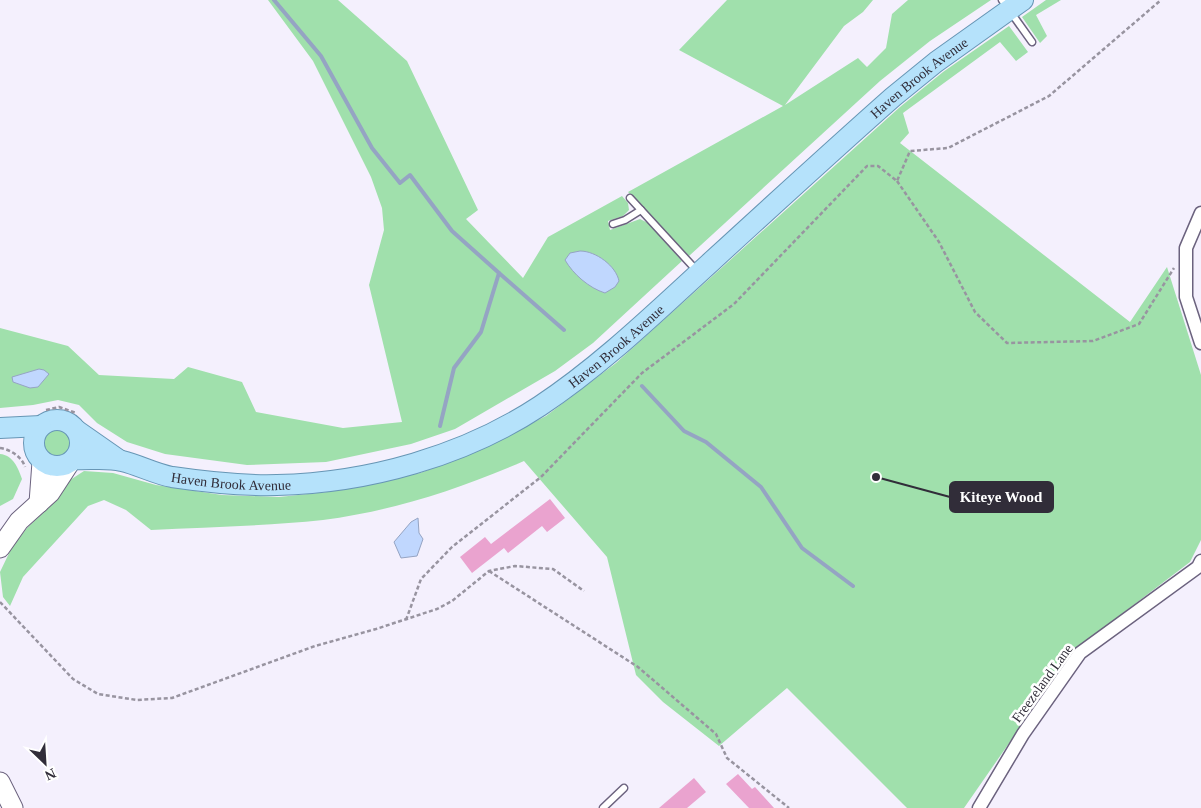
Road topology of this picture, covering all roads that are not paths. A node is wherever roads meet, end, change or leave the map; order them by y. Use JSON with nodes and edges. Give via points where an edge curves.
{"nodes":[{"id":1,"x":1011,"y":3,"type":"edge"},
{"id":2,"x":1032,"y":42,"type":"dead end"},
{"id":3,"x":630,"y":198,"type":"dead end"},
{"id":4,"x":641,"y":210,"type":"junction"},
{"id":5,"x":1201,"y":213,"type":"edge"},
{"id":6,"x":614,"y":224,"type":"dead end"},
{"id":7,"x":698,"y":273,"type":"junction"},
{"id":8,"x":1201,"y":343,"type":"edge"},
{"id":9,"x":42,"y":418,"type":"junction"},
{"id":10,"x":79,"y":423,"type":"junction"},
{"id":11,"x":0,"y":428,"type":"edge"},
{"id":12,"x":0,"y":432,"type":"edge"},
{"id":13,"x":119,"y":460,"type":"junction"},
{"id":14,"x":34,"y":461,"type":"junction"},
{"id":15,"x":71,"y":462,"type":"junction"},
{"id":16,"x":38,"y":503,"type":"junction"},
{"id":17,"x":1,"y":543,"type":"edge"},
{"id":18,"x":1201,"y":561,"type":"edge"},
{"id":19,"x":0,"y":782,"type":"edge"},
{"id":20,"x":624,"y":788,"type":"dead end"},
{"id":21,"x":13,"y":808,"type":"edge"},
{"id":22,"x":603,"y":808,"type":"edge"},
{"id":23,"x":979,"y":808,"type":"edge"}],
"edges":[{"from":1,"to":2,"type":"lane"},
{"from":1,"to":7,"type":"main road","name":"Haven Brook Avenue","via":[[892,97]]},
{"from":3,"to":4,"type":"lane"},
{"from":4,"to":6,"type":"lane"},
{"from":4,"to":7,"type":"lane"},
{"from":5,"to":8,"type":"street","via":[[1186,248],[1186,296]]},
{"from":7,"to":13,"type":"main road","name":"Haven Brook Avenue","via":[[608,355],[539,406],[459,447],[416,462],[325,482],[276,485],[222,483],[169,476]]},
{"from":9,"to":10,"type":"main road","name":"Haven Brook Avenue","via":[[47,422]]},
{"from":9,"to":11,"type":"main road"},
{"from":9,"to":14,"type":"main road","via":[[34,437]]},
{"from":10,"to":13,"type":"main road","name":"Haven Brook Avenue"},
{"from":10,"to":15,"type":"main road","via":[[80,447]]},
{"from":12,"to":14,"type":"main road"},
{"from":13,"to":15,"type":"main road","name":"Haven Brook Avenue"},
{"from":14,"to":15,"type":"main road","name":"Haven Brook Avenue","via":[[55,467]]},
{"from":14,"to":16,"type":"street"},
{"from":15,"to":16,"type":"street","via":[[50,493]]},
{"from":16,"to":17,"type":"street"},
{"from":18,"to":23,"type":"street","name":"Freezeland Lane","via":[[1198,567],[1080,653],[1024,734]]},
{"from":19,"to":21,"type":"street"},
{"from":20,"to":22,"type":"lane"}]}
